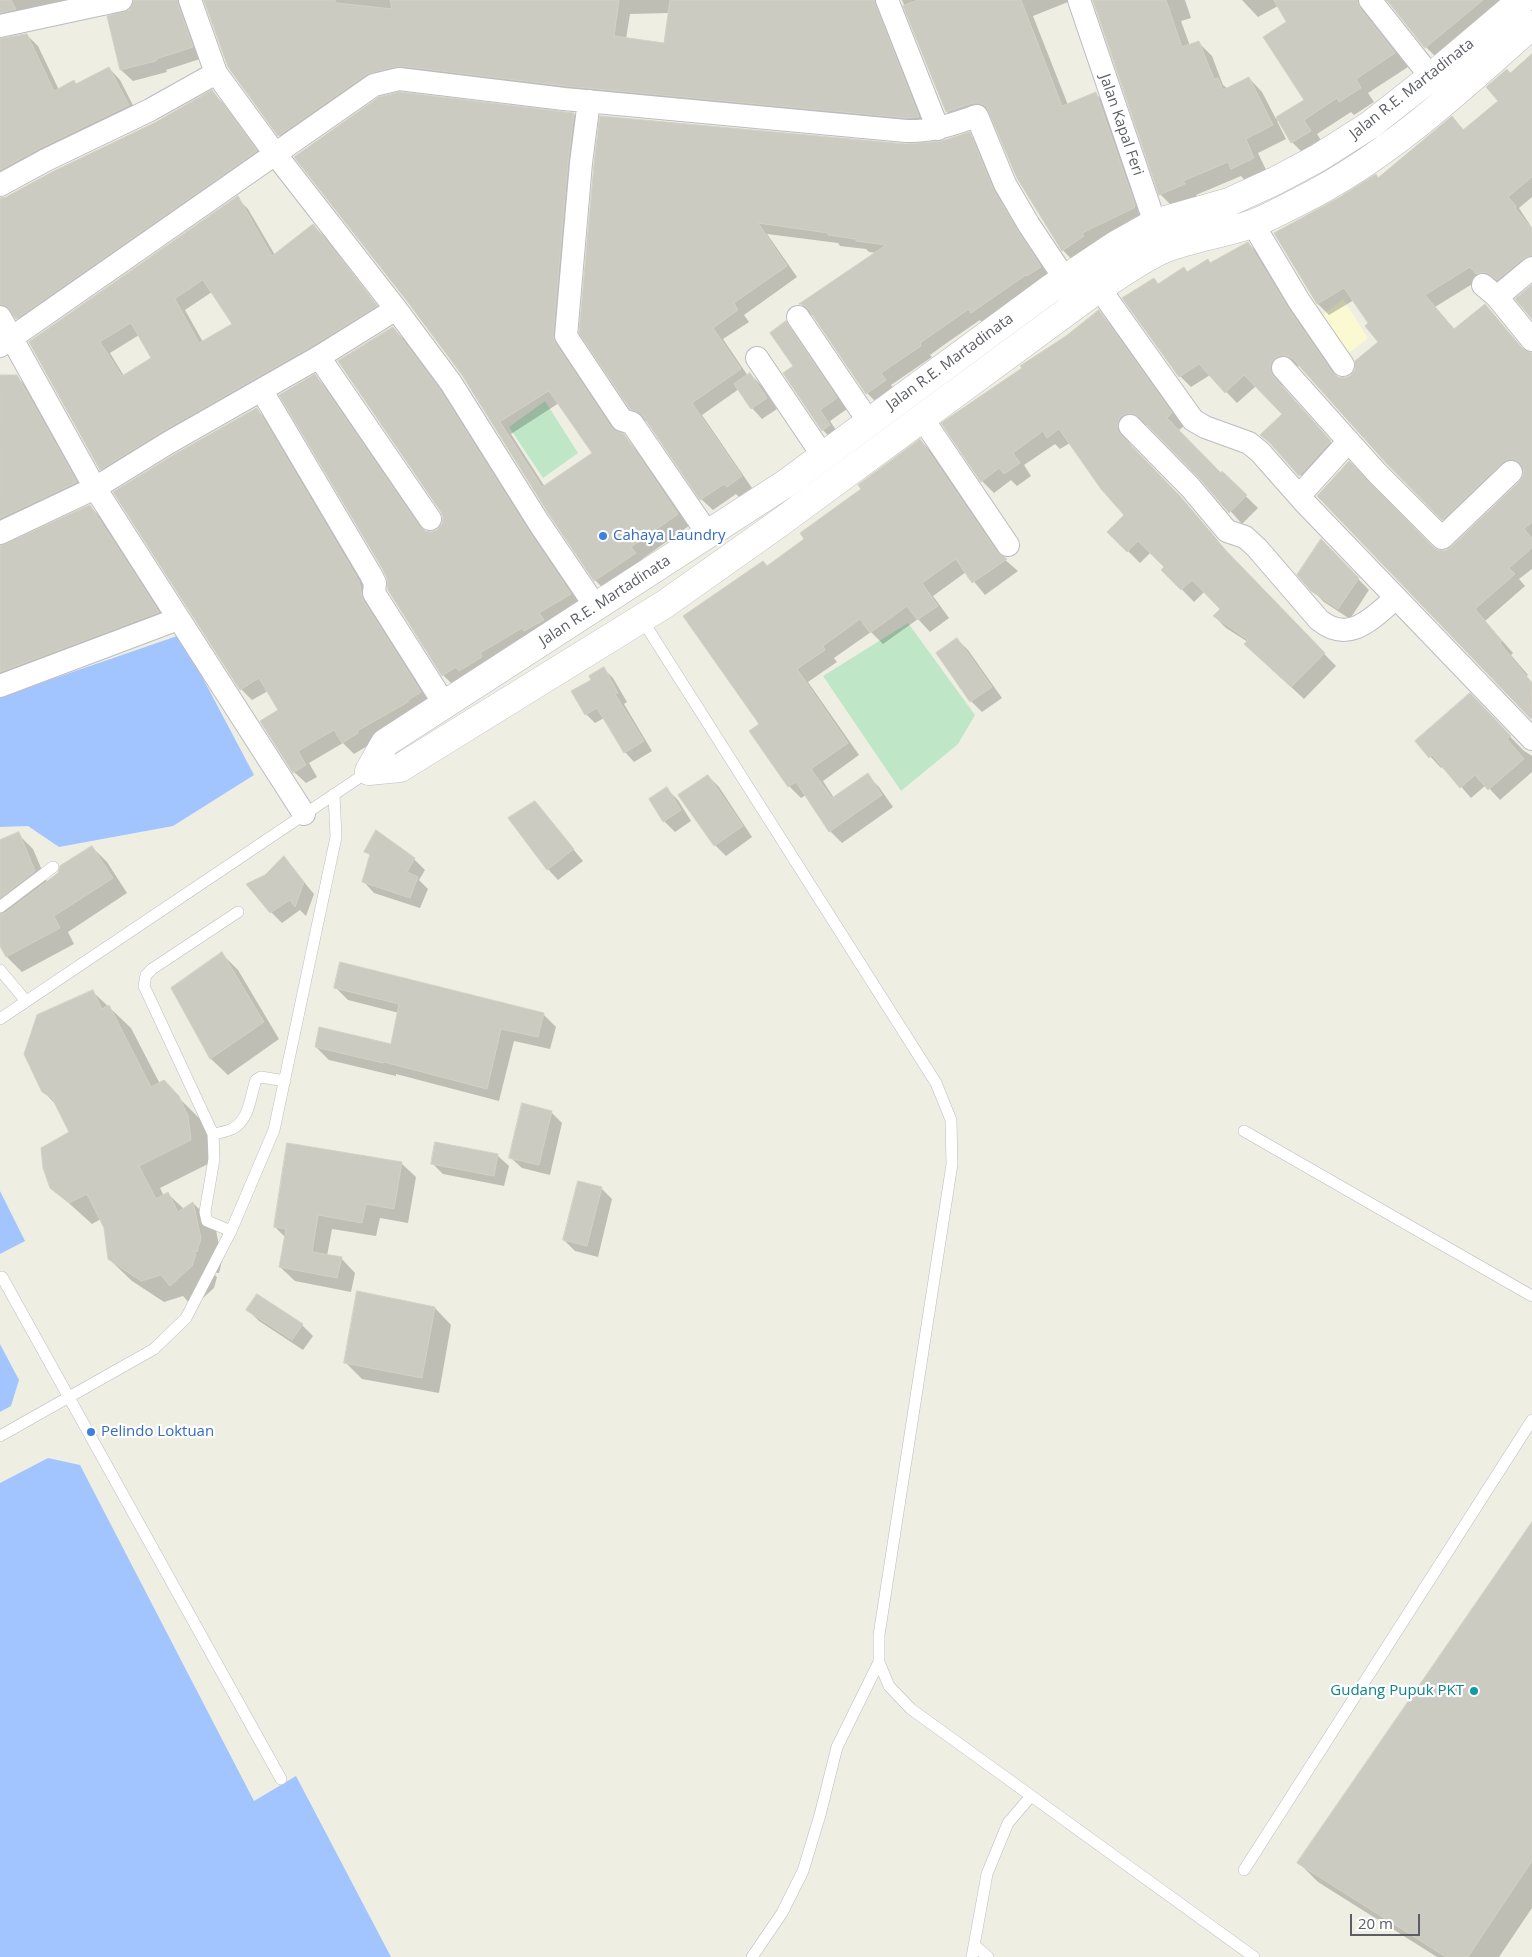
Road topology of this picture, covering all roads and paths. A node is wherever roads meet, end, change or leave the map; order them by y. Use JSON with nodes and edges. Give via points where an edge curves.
{"nodes":[{"id":1,"x":121,"y":0,"type":"edge"},
{"id":2,"x":190,"y":0,"type":"edge"},
{"id":3,"x":887,"y":0,"type":"edge"},
{"id":4,"x":1079,"y":0,"type":"edge"},
{"id":5,"x":1370,"y":0,"type":"edge"},
{"id":6,"x":1522,"y":0,"type":"edge"},
{"id":7,"x":1532,"y":25,"type":"edge"},
{"id":8,"x":0,"y":26,"type":"edge"},
{"id":9,"x":216,"y":74,"type":"junction"},
{"id":10,"x":1431,"y":77,"type":"junction"},
{"id":11,"x":589,"y":101,"type":"junction"},
{"id":12,"x":938,"y":129,"type":"junction"},
{"id":13,"x":276,"y":156,"type":"junction"},
{"id":14,"x":0,"y":185,"type":"edge"},
{"id":15,"x":1155,"y":223,"type":"junction"},
{"id":16,"x":1253,"y":224,"type":"junction"},
{"id":17,"x":1164,"y":250,"type":"junction"},
{"id":18,"x":1532,"y":268,"type":"edge"},
{"id":19,"x":1065,"y":278,"type":"junction"},
{"id":20,"x":1099,"y":288,"type":"junction"},
{"id":21,"x":396,"y":309,"type":"junction"},
{"id":22,"x":0,"y":317,"type":"edge"},
{"id":23,"x":798,"y":317,"type":"dead end"},
{"id":24,"x":1532,"y":340,"type":"edge"},
{"id":25,"x":6,"y":343,"type":"edge"},
{"id":26,"x":320,"y":357,"type":"junction"},
{"id":27,"x":757,"y":358,"type":"dead end"},
{"id":28,"x":1343,"y":365,"type":"dead end"},
{"id":29,"x":1283,"y":368,"type":"dead end"},
{"id":30,"x":262,"y":391,"type":"junction"},
{"id":31,"x":922,"y":418,"type":"junction"},
{"id":32,"x":869,"y":422,"type":"junction"},
{"id":33,"x":1130,"y":426,"type":"dead end"},
{"id":34,"x":1348,"y":442,"type":"junction"},
{"id":35,"x":823,"y":456,"type":"junction"},
{"id":36,"x":1511,"y":472,"type":"dead end"},
{"id":37,"x":96,"y":488,"type":"junction"},
{"id":38,"x":1299,"y":496,"type":"junction"},
{"id":39,"x":430,"y":519,"type":"dead end"},
{"id":40,"x":0,"y":533,"type":"edge"},
{"id":41,"x":708,"y":534,"type":"junction"},
{"id":42,"x":1008,"y":545,"type":"dead end"},
{"id":43,"x":645,"y":575,"type":"junction"},
{"id":44,"x":1396,"y":598,"type":"junction"},
{"id":45,"x":665,"y":604,"type":"junction"},
{"id":46,"x":596,"y":607,"type":"junction"},
{"id":47,"x":641,"y":618,"type":"junction"},
{"id":48,"x":178,"y":619,"type":"junction"},
{"id":49,"x":0,"y":686,"type":"edge"},
{"id":50,"x":445,"y":704,"type":"junction"},
{"id":51,"x":1532,"y":739,"type":"edge"},
{"id":52,"x":385,"y":742,"type":"junction"},
{"id":53,"x":400,"y":768,"type":"junction"},
{"id":54,"x":369,"y":771,"type":"junction"},
{"id":55,"x":334,"y":794,"type":"junction"},
{"id":56,"x":304,"y":814,"type":"junction"},
{"id":57,"x":53,"y":867,"type":"dead end"},
{"id":58,"x":0,"y":907,"type":"edge"},
{"id":59,"x":238,"y":912,"type":"dead end"},
{"id":60,"x":0,"y":970,"type":"edge"},
{"id":61,"x":26,"y":1001,"type":"junction"},
{"id":62,"x":0,"y":1019,"type":"edge"},
{"id":63,"x":285,"y":1081,"type":"junction"},
{"id":64,"x":1244,"y":1131,"type":"dead end"},
{"id":65,"x":213,"y":1134,"type":"junction"},
{"id":66,"x":231,"y":1231,"type":"junction"},
{"id":67,"x":2,"y":1277,"type":"dead end"},
{"id":68,"x":1532,"y":1296,"type":"edge"},
{"id":69,"x":69,"y":1397,"type":"junction"},
{"id":70,"x":1532,"y":1420,"type":"edge"},
{"id":71,"x":0,"y":1436,"type":"edge"},
{"id":72,"x":879,"y":1662,"type":"junction"},
{"id":73,"x":281,"y":1779,"type":"dead end"},
{"id":74,"x":1032,"y":1796,"type":"junction"},
{"id":75,"x":1244,"y":1870,"type":"dead end"},
{"id":76,"x":973,"y":1951,"type":"edge"},
{"id":77,"x":752,"y":1957,"type":"edge"},
{"id":78,"x":988,"y":1957,"type":"edge"},
{"id":79,"x":1254,"y":1957,"type":"edge"}],
"edges":[{"from":1,"to":8,"type":"street"},
{"from":2,"to":9,"type":"street"},
{"from":3,"to":12,"type":"street"},
{"from":4,"to":15,"type":"street","name":"Jalan Kapal Feri"},
{"from":5,"to":10,"type":"street"},
{"from":6,"to":10,"type":"street","name":"Jalan R.E. Martadinata"},
{"from":7,"to":16,"type":"street","name":"Jalan R.E. Martadinata","via":[[1393,144],[1343,177]]},
{"from":9,"to":13,"type":"street"},
{"from":9,"to":14,"type":"street"},
{"from":10,"to":15,"type":"street","name":"Jalan R.E. Martadinata","via":[[1370,125],[1275,181],[1229,202]]},
{"from":11,"to":12,"type":"street","via":[[906,130]]},
{"from":11,"to":13,"type":"street","via":[[398,79],[374,85]]},
{"from":11,"to":41,"type":"street","via":[[580,162],[566,336],[622,420],[632,423]]},
{"from":12,"to":19,"type":"street","via":[[978,116],[1005,184]]},
{"from":13,"to":21,"type":"street"},
{"from":13,"to":25,"type":"street"},
{"from":15,"to":17,"type":"street","name":"Jalan Kapal Feri"},
{"from":15,"to":19,"type":"street","name":"Jalan R.E. Martadinata"},
{"from":16,"to":17,"type":"street","name":"Jalan R.E. Martadinata"},
{"from":16,"to":28,"type":"street","via":[[1299,301]]},
{"from":17,"to":20,"type":"street","name":"Jalan R.E. Martadinata"},
{"from":18,"to":24,"type":"street","via":[[1490,291]]},
{"from":19,"to":32,"type":"street","name":"Jalan R.E. Martadinata"},
{"from":20,"to":31,"type":"street","name":"Jalan R.E. Martadinata"},
{"from":20,"to":38,"type":"street","via":[[1193,420],[1249,443]]},
{"from":21,"to":26,"type":"street"},
{"from":21,"to":46,"type":"street","via":[[451,383]]},
{"from":22,"to":25,"type":"street"},
{"from":23,"to":32,"type":"street"},
{"from":25,"to":37,"type":"street"},
{"from":26,"to":30,"type":"street"},
{"from":26,"to":39,"type":"street"},
{"from":27,"to":35,"type":"street"},
{"from":29,"to":34,"type":"street"},
{"from":30,"to":37,"type":"street","via":[[210,418]]},
{"from":30,"to":50,"type":"street","via":[[376,583],[374,593]]},
{"from":31,"to":42,"type":"street"},
{"from":31,"to":45,"type":"street","name":"Jalan R.E. Martadinata"},
{"from":32,"to":35,"type":"street","name":"Jalan R.E. Martadinata"},
{"from":33,"to":44,"type":"street","via":[[1190,487],[1227,531],[1245,537],[1258,548],[1327,627],[1349,630],[1361,626]]},
{"from":34,"to":36,"type":"street","via":[[1442,538]]},
{"from":34,"to":38,"type":"street"},
{"from":35,"to":41,"type":"street","name":"Jalan R.E. Martadinata"},
{"from":37,"to":40,"type":"street"},
{"from":37,"to":48,"type":"street"},
{"from":38,"to":44,"type":"street"},
{"from":41,"to":43,"type":"street","name":"Jalan R.E. Martadinata"},
{"from":43,"to":45,"type":"street"},
{"from":43,"to":46,"type":"street","name":"Jalan R.E. Martadinata"},
{"from":44,"to":51,"type":"street"},
{"from":45,"to":47,"type":"street","name":"Jalan R.E. Martadinata"},
{"from":46,"to":50,"type":"street","name":"Jalan R.E. Martadinata"},
{"from":47,"to":53,"type":"street","name":"Jalan R.E. Martadinata"},
{"from":47,"to":72,"type":"lane","via":[[901,1026],[936,1083],[950,1120],[952,1164],[880,1635]]},
{"from":48,"to":49,"type":"street"},
{"from":48,"to":56,"type":"street"},
{"from":50,"to":52,"type":"street","name":"Jalan R.E. Martadinata"},
{"from":52,"to":53,"type":"street"},
{"from":52,"to":54,"type":"street"},
{"from":53,"to":54,"type":"street"},
{"from":54,"to":55,"type":"lane"},
{"from":55,"to":56,"type":"lane"},
{"from":55,"to":63,"type":"lane","via":[[336,837]]},
{"from":56,"to":61,"type":"lane"},
{"from":57,"to":58,"type":"lane"},
{"from":59,"to":65,"type":"lane","via":[[152,969],[146,975],[144,986]]},
{"from":60,"to":61,"type":"lane"},
{"from":61,"to":62,"type":"lane"},
{"from":63,"to":65,"type":"lane","via":[[261,1077],[256,1080],[244,1119],[233,1128]]},
{"from":63,"to":66,"type":"lane","via":[[274,1130]]},
{"from":64,"to":68,"type":"lane"},
{"from":65,"to":66,"type":"lane","via":[[214,1159],[205,1212],[207,1221]]},
{"from":66,"to":69,"type":"lane","via":[[186,1318],[154,1349]]},
{"from":67,"to":69,"type":"lane"},
{"from":69,"to":71,"type":"lane"},
{"from":69,"to":73,"type":"lane"},
{"from":70,"to":75,"type":"lane"},
{"from":72,"to":74,"type":"lane","via":[[889,1686],[910,1709]]},
{"from":72,"to":77,"type":"lane","via":[[837,1748],[802,1871],[782,1913]]},
{"from":74,"to":76,"type":"lane","via":[[1008,1823],[987,1874]]},
{"from":74,"to":79,"type":"lane"},
{"from":76,"to":78,"type":"lane"}]}
